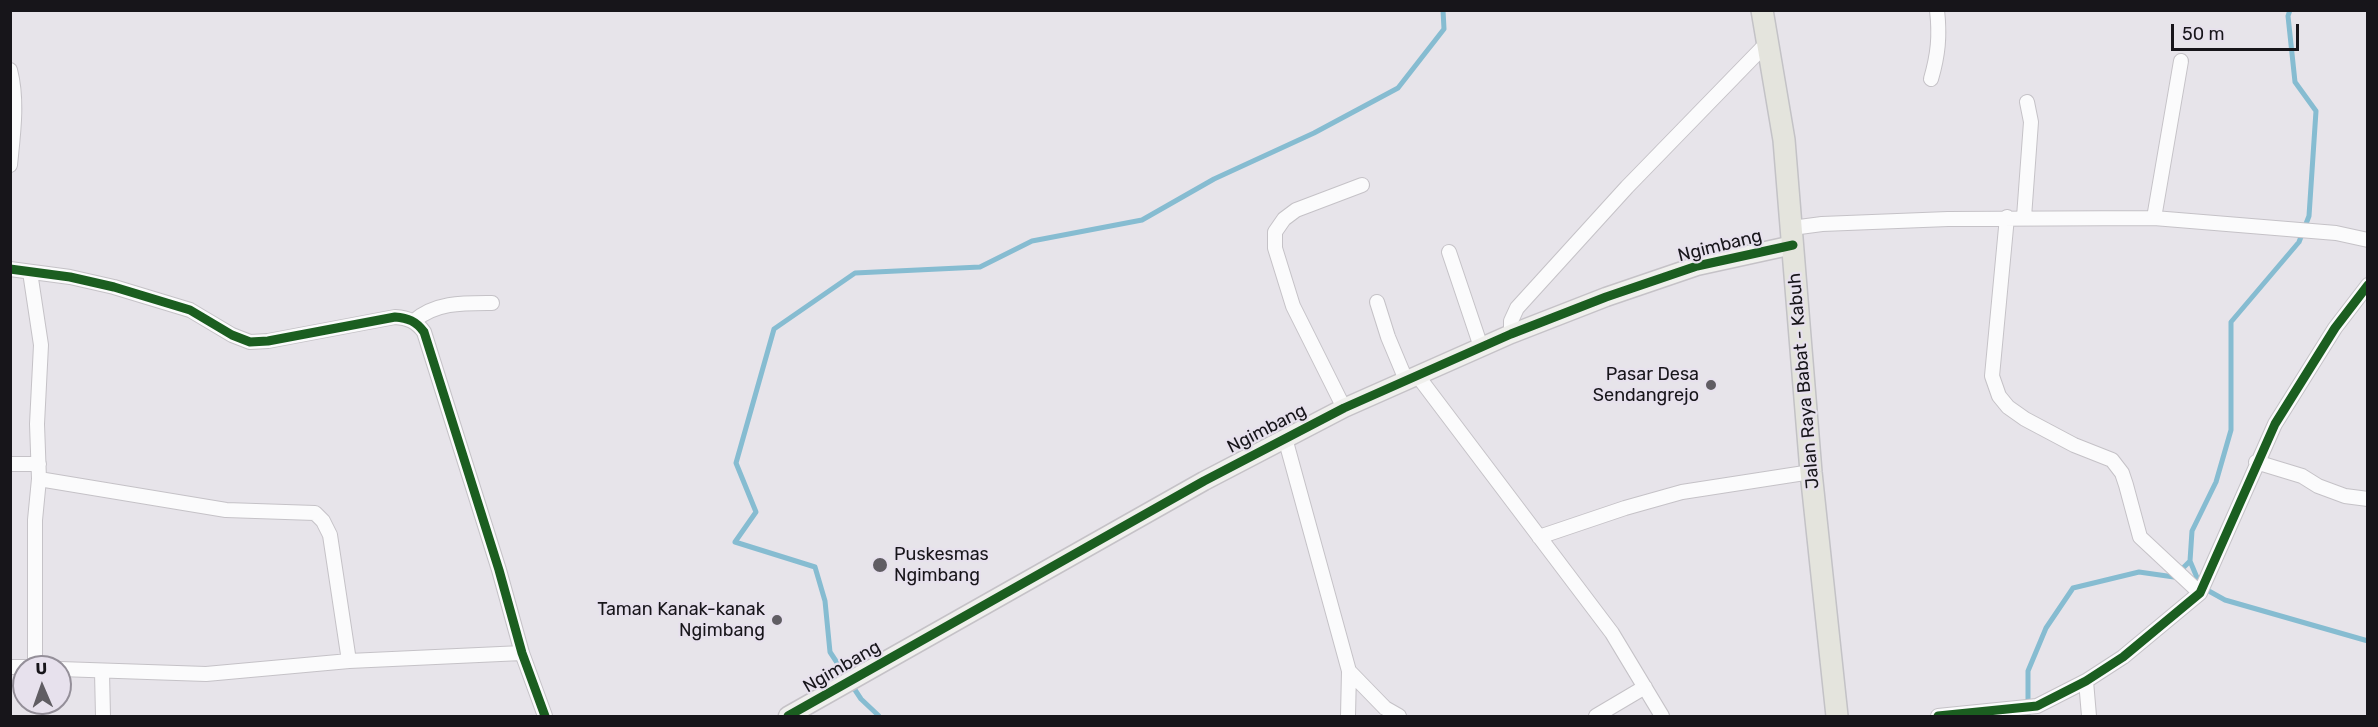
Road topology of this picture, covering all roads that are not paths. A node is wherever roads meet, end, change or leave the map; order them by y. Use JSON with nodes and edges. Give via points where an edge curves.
{"nodes":[{"id":1,"x":1762,"y":10,"type":"edge"},
{"id":2,"x":1937,"y":10,"type":"edge"},
{"id":3,"x":1768,"y":42,"type":"junction"},
{"id":4,"x":2181,"y":61,"type":"dead end"},
{"id":5,"x":10,"y":70,"type":"edge"},
{"id":6,"x":1931,"y":80,"type":"dead end"},
{"id":7,"x":2027,"y":102,"type":"dead end"},
{"id":8,"x":10,"y":165,"type":"edge"},
{"id":9,"x":1362,"y":185,"type":"dead end"},
{"id":10,"x":2007,"y":217,"type":"junction"},
{"id":11,"x":2024,"y":217,"type":"junction"},
{"id":12,"x":2154,"y":218,"type":"junction"},
{"id":13,"x":1793,"y":237,"type":"junction"},
{"id":14,"x":2367,"y":240,"type":"edge"},
{"id":15,"x":1449,"y":252,"type":"dead end"},
{"id":16,"x":10,"y":269,"type":"edge"},
{"id":17,"x":30,"y":272,"type":"junction"},
{"id":18,"x":2367,"y":285,"type":"edge"},
{"id":19,"x":1377,"y":302,"type":"dead end"},
{"id":20,"x":492,"y":303,"type":"dead end"},
{"id":21,"x":414,"y":321,"type":"junction"},
{"id":22,"x":1511,"y":334,"type":"junction"},
{"id":23,"x":1481,"y":347,"type":"junction"},
{"id":24,"x":1411,"y":378,"type":"junction"},
{"id":25,"x":1344,"y":408,"type":"junction"},
{"id":26,"x":1285,"y":438,"type":"junction"},
{"id":27,"x":2256,"y":462,"type":"junction"},
{"id":28,"x":10,"y":464,"type":"edge"},
{"id":29,"x":39,"y":464,"type":"junction"},
{"id":30,"x":1811,"y":472,"type":"junction"},
{"id":31,"x":39,"y":479,"type":"junction"},
{"id":32,"x":2367,"y":499,"type":"edge"},
{"id":33,"x":1539,"y":537,"type":"junction"},
{"id":34,"x":2200,"y":588,"type":"junction"},
{"id":35,"x":522,"y":653,"type":"junction"},
{"id":36,"x":36,"y":655,"type":"edge"},
{"id":37,"x":350,"y":662,"type":"junction"},
{"id":38,"x":72,"y":670,"type":"edge"},
{"id":39,"x":1349,"y":671,"type":"junction"},
{"id":40,"x":102,"y":672,"type":"junction"},
{"id":41,"x":2086,"y":681,"type":"junction"},
{"id":42,"x":1645,"y":687,"type":"junction"},
{"id":43,"x":103,"y":717,"type":"edge"},
{"id":44,"x":545,"y":717,"type":"edge"},
{"id":45,"x":788,"y":717,"type":"edge"},
{"id":46,"x":1348,"y":717,"type":"edge"},
{"id":47,"x":1399,"y":717,"type":"edge"},
{"id":48,"x":1596,"y":717,"type":"edge"},
{"id":49,"x":1662,"y":717,"type":"edge"},
{"id":50,"x":1837,"y":717,"type":"edge"},
{"id":51,"x":1938,"y":717,"type":"edge"},
{"id":52,"x":2089,"y":717,"type":"edge"}],
"edges":[{"from":1,"to":3,"type":"main road","name":"Jalan Raya Babat - Kabuh"},
{"from":2,"to":6,"type":"street","via":[[1940,37]]},
{"from":3,"to":13,"type":"main road","name":"Jalan Raya Babat - Kabuh","via":[[1784,140]]},
{"from":3,"to":22,"type":"street","via":[[1627,187],[1517,308],[1510,321]]},
{"from":4,"to":12,"type":"street"},
{"from":5,"to":8,"type":"street"},
{"from":7,"to":11,"type":"street","via":[[2031,122]]},
{"from":9,"to":25,"type":"street","via":[[1296,210],[1275,232],[1275,248],[1293,306]]},
{"from":10,"to":11,"type":"street"},
{"from":10,"to":13,"type":"street","via":[[1822,224]]},
{"from":10,"to":34,"type":"street","via":[[1992,376],[1999,396],[2025,419],[2074,446],[2112,460],[2124,479],[2140,537]]},
{"from":11,"to":12,"type":"street"},
{"from":12,"to":14,"type":"street","via":[[2336,233]]},
{"from":13,"to":22,"type":"street","name":"Ngimbang","via":[[1606,297]]},
{"from":13,"to":30,"type":"main road","name":"Jalan Raya Babat - Kabuh"},
{"from":15,"to":23,"type":"street"},
{"from":16,"to":17,"type":"street"},
{"from":17,"to":21,"type":"street","via":[[114,286],[190,310],[250,342],[395,317]]},
{"from":17,"to":29,"type":"street","via":[[41,345]]},
{"from":18,"to":27,"type":"street","via":[[2296,389]]},
{"from":19,"to":24,"type":"street","via":[[1388,337]]},
{"from":20,"to":21,"type":"street","via":[[455,303]]},
{"from":21,"to":35,"type":"street","via":[[428,343]]},
{"from":22,"to":23,"type":"street","name":"Ngimbang"},
{"from":23,"to":24,"type":"street","name":"Ngimbang"},
{"from":24,"to":25,"type":"street","name":"Ngimbang"},
{"from":24,"to":33,"type":"street"},
{"from":25,"to":26,"type":"street","name":"Ngimbang"},
{"from":26,"to":39,"type":"street"},
{"from":26,"to":45,"type":"street","name":"Ngimbang"},
{"from":27,"to":32,"type":"street","via":[[2302,476],[2345,496]]},
{"from":27,"to":34,"type":"street"},
{"from":28,"to":29,"type":"street"},
{"from":29,"to":31,"type":"street"},
{"from":30,"to":33,"type":"street","via":[[1682,492]]},
{"from":30,"to":50,"type":"main road","name":"Jalan Raya Babat - Kabuh"},
{"from":31,"to":36,"type":"street","via":[[35,520]]},
{"from":31,"to":37,"type":"street","via":[[226,510],[315,513],[330,535]]},
{"from":33,"to":42,"type":"street","via":[[1612,633]]},
{"from":34,"to":41,"type":"street","via":[[2123,657]]},
{"from":35,"to":37,"type":"street"},
{"from":35,"to":44,"type":"street"},
{"from":37,"to":40,"type":"street","via":[[206,674]]},
{"from":38,"to":40,"type":"street"},
{"from":39,"to":46,"type":"street"},
{"from":39,"to":47,"type":"street","via":[[1384,708]]},
{"from":40,"to":43,"type":"street"},
{"from":41,"to":51,"type":"street","via":[[2037,706]]},
{"from":41,"to":52,"type":"street"},
{"from":42,"to":48,"type":"street"},
{"from":42,"to":49,"type":"street"}]}
